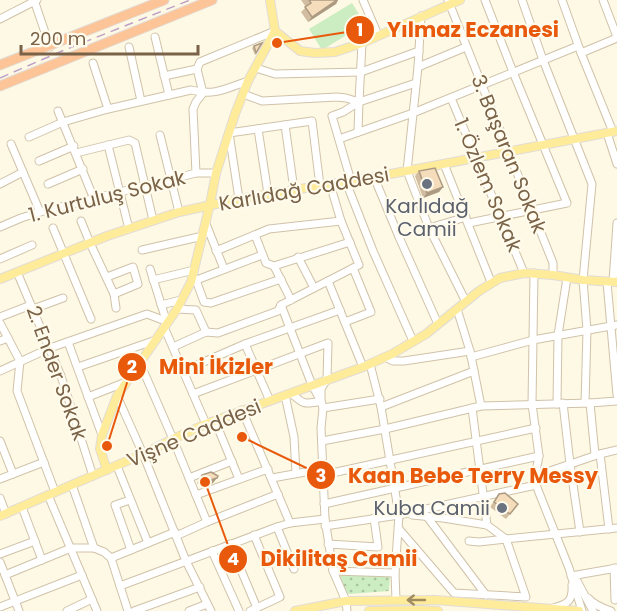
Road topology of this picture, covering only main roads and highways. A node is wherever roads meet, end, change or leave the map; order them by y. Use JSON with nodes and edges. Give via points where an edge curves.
{"nodes":[{"id":1,"x":164,"y":0,"type":"edge"},
{"id":2,"x":212,"y":0,"type":"edge"},
{"id":3,"x":270,"y":0,"type":"edge"},
{"id":4,"x":460,"y":0,"type":"edge"},
{"id":5,"x":449,"y":2,"type":"edge"},
{"id":6,"x":275,"y":31,"type":"junction"},
{"id":7,"x":0,"y":65,"type":"edge"},
{"id":8,"x":0,"y":86,"type":"edge"},
{"id":9,"x":612,"y":132,"type":"edge"},
{"id":10,"x":210,"y":204,"type":"junction"},
{"id":11,"x":0,"y":279,"type":"edge"},
{"id":12,"x":612,"y":282,"type":"edge"},
{"id":13,"x":108,"y":470,"type":"junction"},
{"id":14,"x":3,"y":515,"type":"edge"},
{"id":15,"x":346,"y":606,"type":"edge"},
{"id":16,"x":296,"y":611,"type":"edge"},
{"id":17,"x":369,"y":611,"type":"edge"},
{"id":18,"x":438,"y":611,"type":"edge"},
{"id":19,"x":581,"y":611,"type":"edge"}],
"edges":[{"from":1,"to":7,"type":"highway"},
{"from":2,"to":8,"type":"highway"},
{"from":3,"to":6,"type":"main road"},
{"from":4,"to":5,"type":"main road"},
{"from":5,"to":6,"type":"main road","via":[[336,52],[300,51]]},
{"from":6,"to":10,"type":"main road","via":[[243,93],[216,173]]},
{"from":9,"to":10,"type":"main road","name":"Karlıdağ Caddesi"},
{"from":10,"to":11,"type":"main road","name":"Karlıdağ Caddesi","via":[[153,220]]},
{"from":10,"to":13,"type":"main road","via":[[194,281],[117,396],[102,435],[100,449]]},
{"from":12,"to":13,"type":"main road","name":"Vişne Caddesi","via":[[534,273],[500,278],[385,357],[242,410]]},
{"from":13,"to":14,"type":"main road","name":"Vişne Caddesi"},
{"from":15,"to":16,"type":"main road"},
{"from":19,"to":15,"type":"main road","one_way":true,"via":[[435,600]]},
{"from":17,"to":18,"type":"main road"}]}
